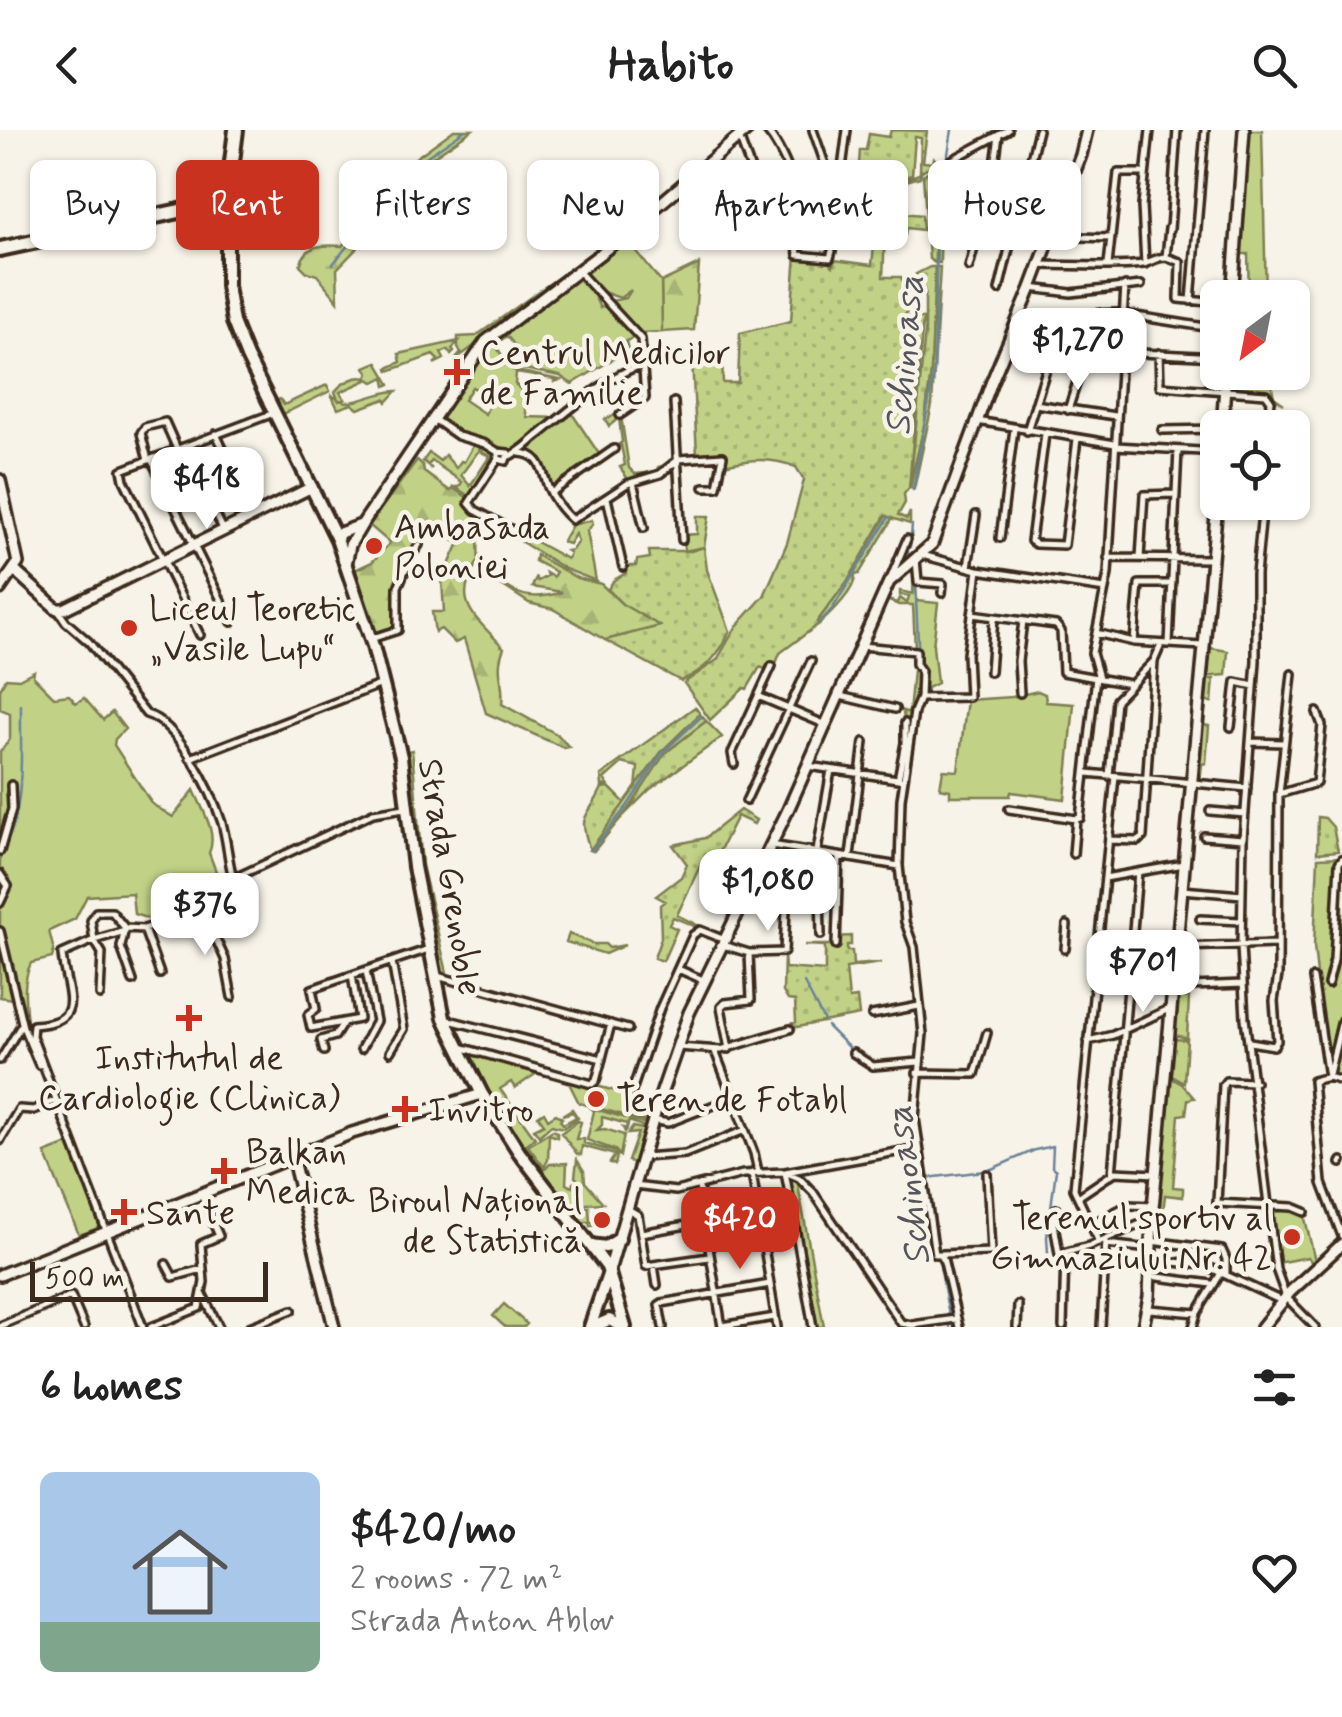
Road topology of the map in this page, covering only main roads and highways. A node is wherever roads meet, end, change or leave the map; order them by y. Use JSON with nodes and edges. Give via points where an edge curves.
{"nodes":[{"id":1,"x":236,"y":130,"type":"edge"},
{"id":2,"x":232,"y":160,"type":"edge"},
{"id":3,"x":176,"y":213,"type":"edge"},
{"id":4,"x":0,"y":249,"type":"edge"},
{"id":5,"x":228,"y":250,"type":"edge"},
{"id":6,"x":620,"y":1239,"type":"road end"},
{"id":7,"x":590,"y":1245,"type":"junction"},
{"id":8,"x":609,"y":1271,"type":"junction"},
{"id":9,"x":591,"y":1327,"type":"edge"},
{"id":10,"x":624,"y":1327,"type":"edge"}],
"edges":[{"from":1,"to":2,"type":"highway","name":"Strada Grenoble"},
{"from":3,"to":4,"type":"highway"},
{"from":5,"to":7,"type":"main road","name":"Strada Grenoble","via":[[230,312],[246,357],[338,541],[370,639],[401,758],[444,1018],[528,1167]]},
{"from":6,"to":7,"type":"main road","via":[[606,1247]]},
{"from":7,"to":8,"type":"main road","name":"Strada Grenoble"},
{"from":8,"to":9,"type":"main road"},
{"from":8,"to":10,"type":"main road"},
{"from":9,"to":10,"type":"main road","via":[[609,1320]]}]}
